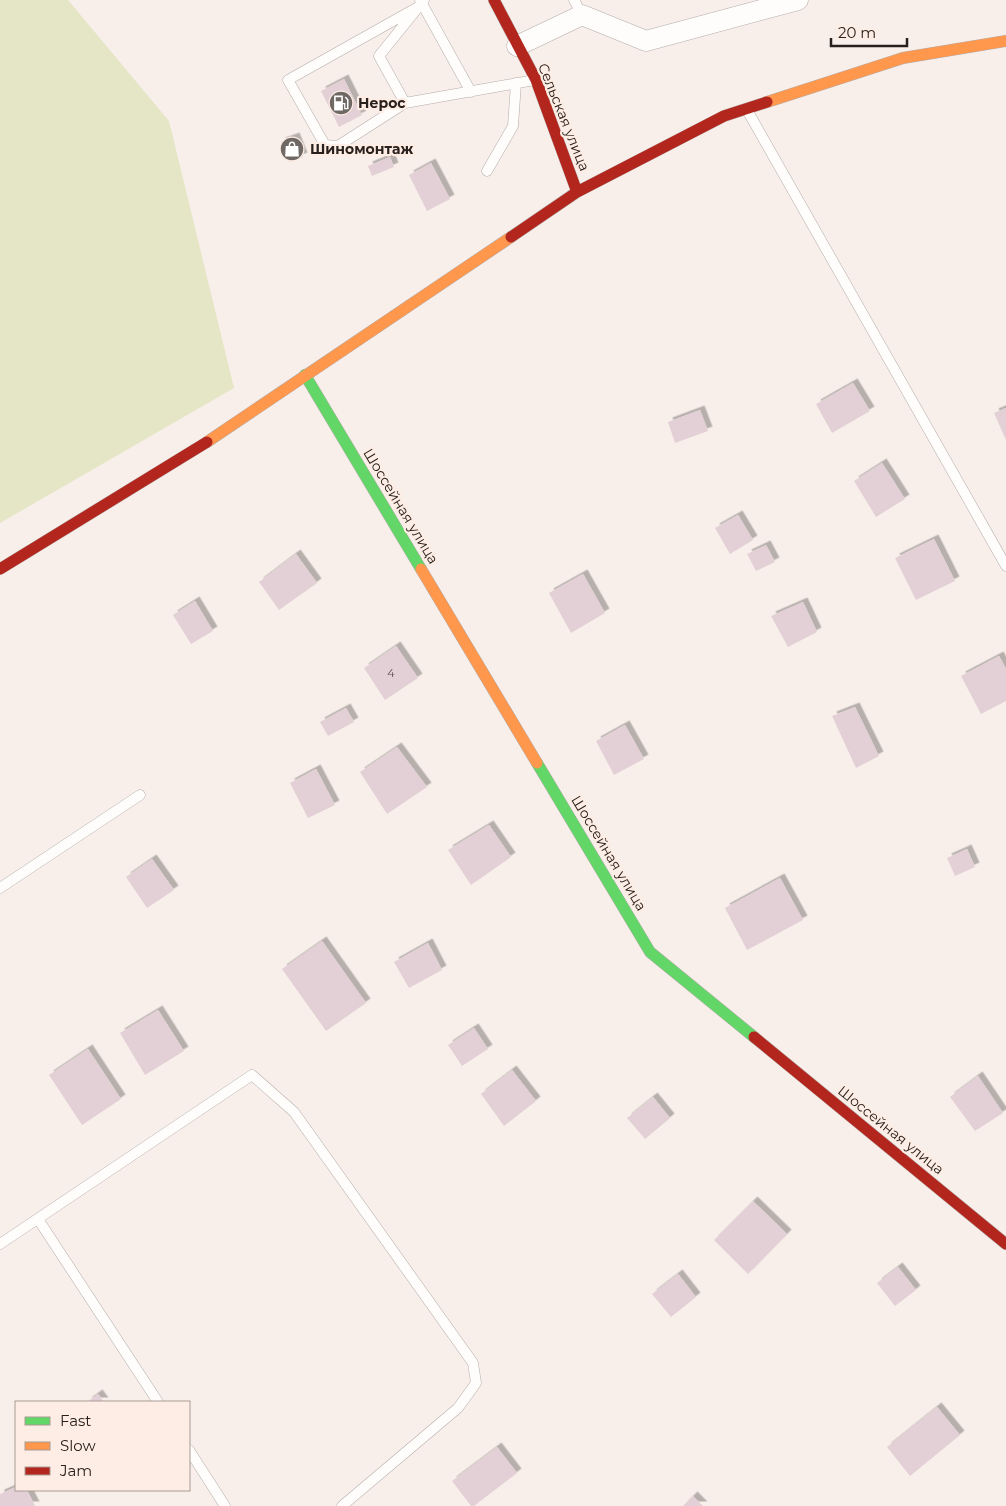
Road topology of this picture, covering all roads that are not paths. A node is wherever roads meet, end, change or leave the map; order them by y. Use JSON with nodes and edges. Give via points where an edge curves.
{"nodes":[{"id":1,"x":494,"y":0,"type":"edge"},
{"id":2,"x":798,"y":0,"type":"edge"},
{"id":3,"x":421,"y":2,"type":"edge"},
{"id":4,"x":578,"y":8,"type":"edge"},
{"id":5,"x":1006,"y":41,"type":"edge"},
{"id":6,"x":517,"y":46,"type":"junction"},
{"id":7,"x":536,"y":80,"type":"junction"},
{"id":8,"x":516,"y":83,"type":"junction"},
{"id":9,"x":471,"y":92,"type":"junction"},
{"id":10,"x":405,"y":103,"type":"junction"},
{"id":11,"x":746,"y":109,"type":"junction"},
{"id":12,"x":488,"y":171,"type":"dead end"},
{"id":13,"x":577,"y":192,"type":"junction"},
{"id":14,"x":305,"y":375,"type":"junction"},
{"id":15,"x":1006,"y":566,"type":"edge"},
{"id":16,"x":0,"y":568,"type":"edge"},
{"id":17,"x":140,"y":795,"type":"dead end"},
{"id":18,"x":0,"y":888,"type":"edge"},
{"id":19,"x":38,"y":1219,"type":"junction"},
{"id":20,"x":0,"y":1244,"type":"edge"},
{"id":21,"x":1006,"y":1244,"type":"edge"},
{"id":22,"x":157,"y":1401,"type":"edge"},
{"id":23,"x":190,"y":1452,"type":"edge"},
{"id":24,"x":226,"y":1506,"type":"edge"},
{"id":25,"x":342,"y":1506,"type":"edge"}],
"edges":[{"from":1,"to":6,"type":"main road","name":"Сельская улица"},
{"from":2,"to":4,"type":"street","via":[[646,41]]},
{"from":3,"to":9,"type":"lane"},
{"from":3,"to":10,"type":"lane","via":[[379,56]]},
{"from":3,"to":10,"type":"lane","via":[[288,80],[325,145],[338,146]]},
{"from":4,"to":6,"type":"street"},
{"from":5,"to":11,"type":"main road","via":[[903,58]]},
{"from":6,"to":7,"type":"main road","name":"Сельская улица"},
{"from":7,"to":8,"type":"lane"},
{"from":7,"to":13,"type":"main road","name":"Сельская улица"},
{"from":8,"to":9,"type":"lane"},
{"from":8,"to":12,"type":"lane","via":[[513,126]]},
{"from":9,"to":10,"type":"lane"},
{"from":11,"to":13,"type":"main road","via":[[724,116]]},
{"from":11,"to":15,"type":"lane"},
{"from":13,"to":14,"type":"main road"},
{"from":14,"to":16,"type":"main road","via":[[218,435]]},
{"from":14,"to":21,"type":"main road","name":"Шоссейная улица","via":[[650,952]]},
{"from":17,"to":18,"type":"lane"},
{"from":19,"to":20,"type":"lane"},
{"from":19,"to":22,"type":"lane"},
{"from":19,"to":25,"type":"lane","via":[[252,1075],[294,1112],[473,1363],[476,1383],[458,1408]]},
{"from":23,"to":24,"type":"lane"}]}
